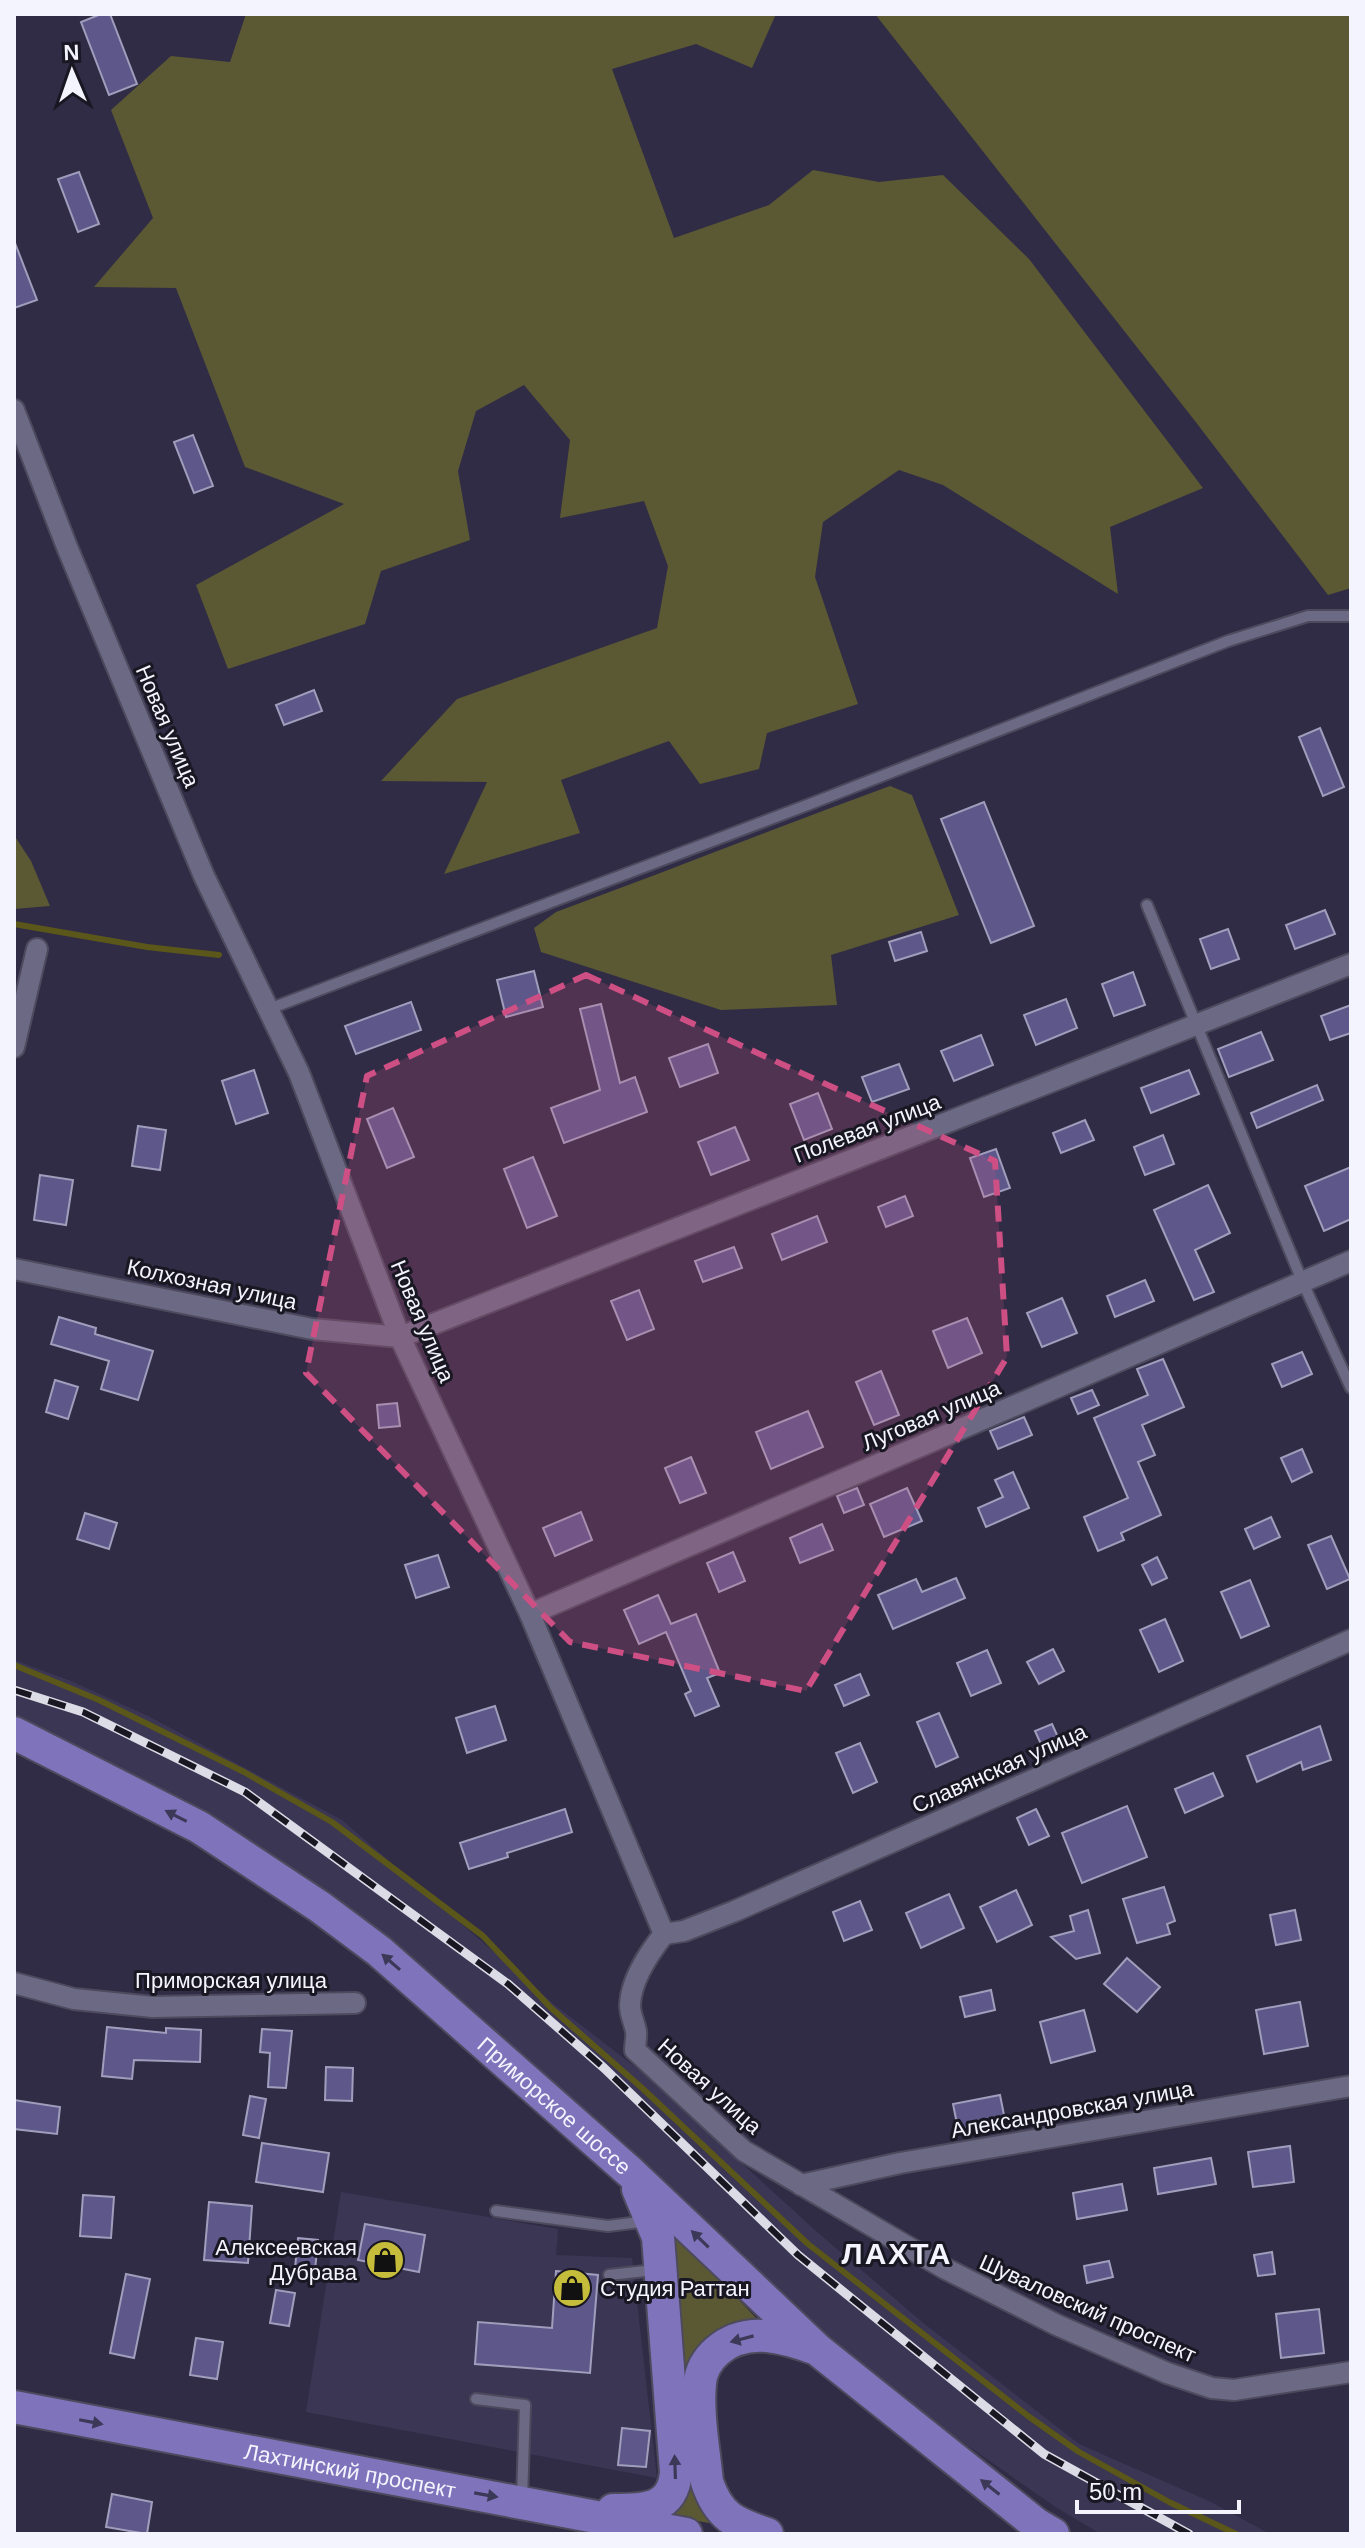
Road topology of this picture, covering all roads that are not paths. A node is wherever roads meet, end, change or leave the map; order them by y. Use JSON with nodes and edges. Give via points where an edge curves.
{"nodes":[{"id":1,"x":14,"y":410,"type":"edge"},
{"id":2,"x":1351,"y":616,"type":"edge"},
{"id":3,"x":1147,"y":905,"type":"dead end"},
{"id":4,"x":37,"y":949,"type":"dead end"},
{"id":5,"x":1351,"y":964,"type":"edge"},
{"id":6,"x":269,"y":1009,"type":"junction"},
{"id":7,"x":1196,"y":1025,"type":"junction"},
{"id":8,"x":14,"y":1047,"type":"edge"},
{"id":9,"x":1351,"y":1261,"type":"edge"},
{"id":10,"x":14,"y":1269,"type":"edge"},
{"id":11,"x":1303,"y":1283,"type":"junction"},
{"id":12,"x":400,"y":1337,"type":"junction"},
{"id":13,"x":1351,"y":1388,"type":"edge"},
{"id":14,"x":530,"y":1614,"type":"junction"},
{"id":15,"x":1351,"y":1640,"type":"edge"},
{"id":16,"x":14,"y":1733,"type":"edge"},
{"id":17,"x":664,"y":1934,"type":"junction"},
{"id":18,"x":14,"y":1983,"type":"edge"},
{"id":19,"x":355,"y":2003,"type":"dead end"},
{"id":20,"x":1351,"y":2086,"type":"edge"},
{"id":21,"x":630,"y":2172,"type":"junction"},
{"id":22,"x":801,"y":2185,"type":"junction"},
{"id":23,"x":496,"y":2211,"type":"dead end"},
{"id":24,"x":652,"y":2220,"type":"junction"},
{"id":25,"x":661,"y":2270,"type":"junction"},
{"id":26,"x":609,"y":2275,"type":"dead end"},
{"id":27,"x":818,"y":2350,"type":"junction"},
{"id":28,"x":1351,"y":2372,"type":"edge"},
{"id":29,"x":476,"y":2399,"type":"dead end"},
{"id":30,"x":14,"y":2407,"type":"edge"},
{"id":31,"x":522,"y":2502,"type":"junction"},
{"id":32,"x":570,"y":2511,"type":"junction"},
{"id":33,"x":686,"y":2534,"type":"edge"},
{"id":34,"x":767,"y":2534,"type":"edge"},
{"id":35,"x":1053,"y":2534,"type":"edge"}],
"edges":[{"from":1,"to":6,"type":"street","name":"Новая улица","via":[[204,876]]},
{"from":2,"to":6,"type":"lane","via":[[1308,616],[1228,641]]},
{"from":3,"to":7,"type":"lane"},
{"from":4,"to":8,"type":"street"},
{"from":5,"to":7,"type":"street","name":"Полевая улица"},
{"from":6,"to":12,"type":"street","name":"Новая улица","via":[[299,1073]]},
{"from":7,"to":11,"type":"lane"},
{"from":7,"to":12,"type":"street","name":"Полевая улица"},
{"from":9,"to":11,"type":"street","name":"Луговая улица"},
{"from":10,"to":12,"type":"street","name":"Колхозная улица","via":[[312,1329]]},
{"from":11,"to":13,"type":"lane"},
{"from":11,"to":14,"type":"street","name":"Луговая улица"},
{"from":12,"to":14,"type":"street","name":"Новая улица"},
{"from":14,"to":17,"type":"street","name":"Новая улица"},
{"from":15,"to":17,"type":"street","name":"Славянская улица","via":[[735,1911]]},
{"from":21,"to":16,"type":"main road","name":"Приморское шоссе","one_way":true,"via":[[379,1951],[320,1907],[199,1827]]},
{"from":17,"to":22,"type":"street","name":"Новая улица","via":[[634,1986],[630,2003],[635,2050],[744,2151]]},
{"from":18,"to":19,"type":"street","name":"Приморская улица","via":[[74,1999],[153,2007]]},
{"from":20,"to":22,"type":"street","name":"Александровская улица","via":[[900,2163]]},
{"from":21,"to":24,"type":"main road"},
{"from":27,"to":21,"type":"main road","name":"Приморское шоссе","one_way":true},
{"from":22,"to":28,"type":"street","name":"Шуваловский проспект","via":[[944,2268],[1167,2373],[1234,2390]]},
{"from":23,"to":24,"type":"lane","via":[[608,2226]]},
{"from":24,"to":25,"type":"main road"},
{"from":25,"to":26,"type":"lane"},
{"from":32,"to":25,"type":"main road","one_way":true,"via":[[656,2506],[675,2486]]},
{"from":27,"to":34,"type":"main road","one_way":true,"via":[[791,2340],[739,2337],[713,2354],[700,2381],[712,2498],[735,2522]]},
{"from":35,"to":27,"type":"main road","name":"Приморское шоссе","one_way":true},
{"from":29,"to":31,"type":"lane","via":[[525,2405]]},
{"from":30,"to":31,"type":"main road","name":"Лахтинский проспект","one_way":true},
{"from":31,"to":32,"type":"main road","name":"Лахтинский проспект"},
{"from":32,"to":33,"type":"main road","name":"Лахтинский проспект"}]}
